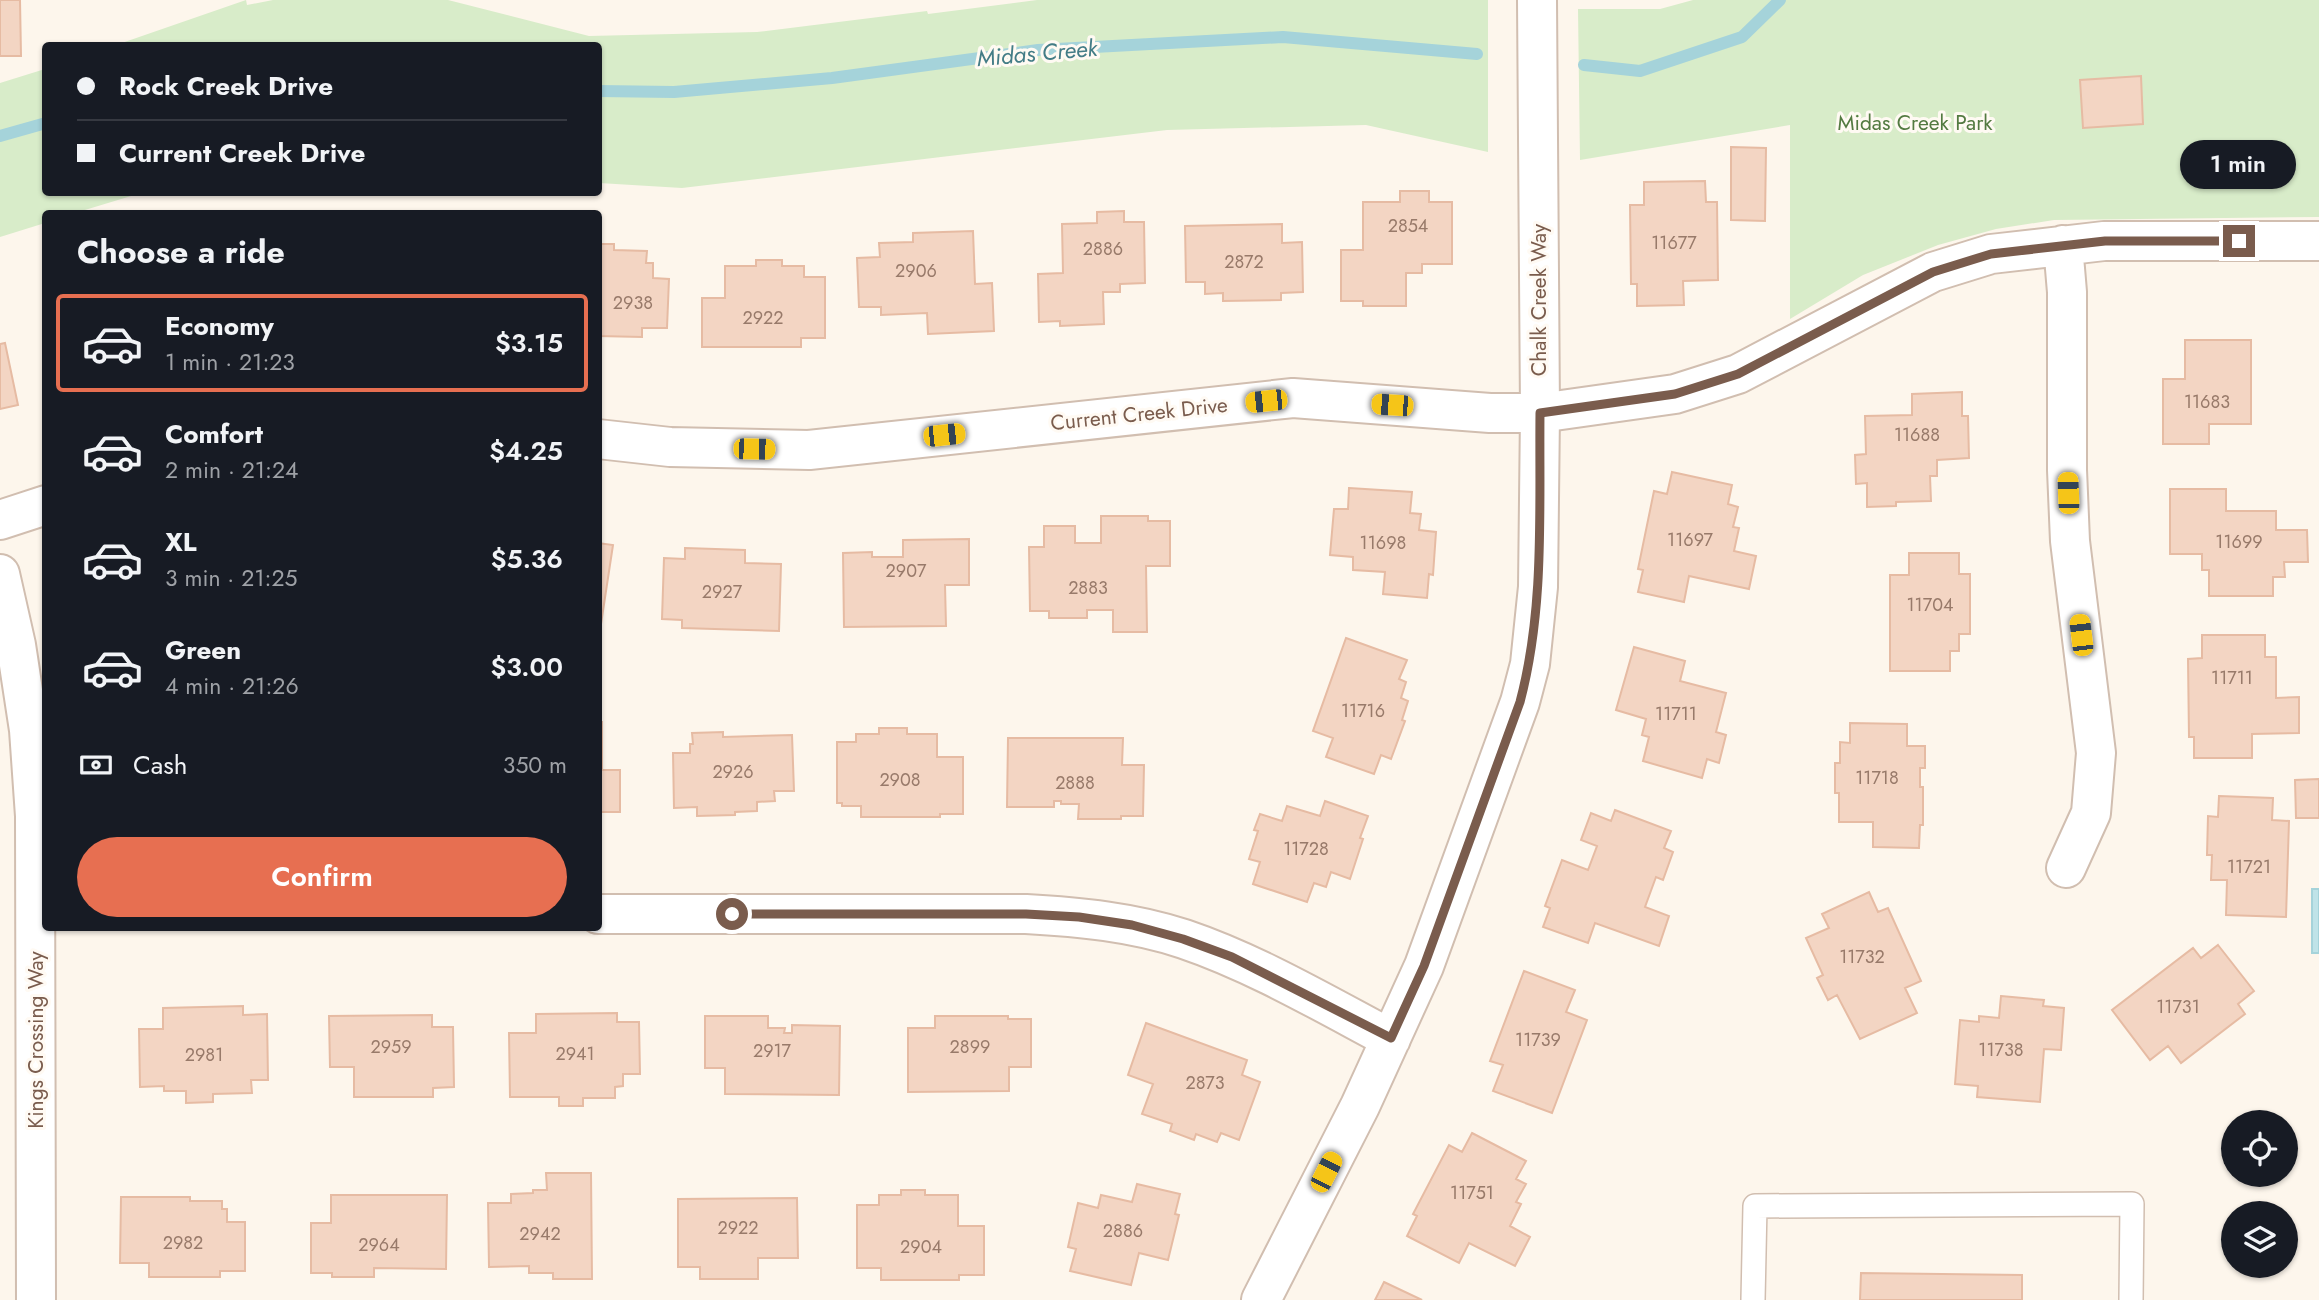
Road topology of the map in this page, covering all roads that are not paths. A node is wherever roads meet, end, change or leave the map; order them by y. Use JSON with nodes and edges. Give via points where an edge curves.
{"nodes":[{"id":1,"x":1537,"y":1,"type":"edge"},
{"id":2,"x":2319,"y":241,"type":"edge"},
{"id":3,"x":2063,"y":245,"type":"junction"},
{"id":4,"x":1540,"y":413,"type":"junction"},
{"id":5,"x":602,"y":439,"type":"edge"},
{"id":6,"x":42,"y":506,"type":"edge"},
{"id":7,"x":0,"y":520,"type":"edge"},
{"id":8,"x":0,"y":574,"type":"edge"},
{"id":9,"x":2066,"y":868,"type":"dead end"},
{"id":10,"x":41,"y":914,"type":"edge"},
{"id":11,"x":602,"y":914,"type":"edge"},
{"id":12,"x":1391,"y":1038,"type":"junction"},
{"id":13,"x":37,"y":1300,"type":"edge"},
{"id":14,"x":1261,"y":1300,"type":"edge"},
{"id":15,"x":1753,"y":1300,"type":"edge"},
{"id":16,"x":2132,"y":1300,"type":"edge"}],
"edges":[{"from":1,"to":4,"type":"street","name":"Chalk Creek Way"},
{"from":2,"to":3,"type":"street","name":"Current Creek Drive"},
{"from":3,"to":4,"type":"street","name":"Current Creek Drive","via":[[1991,254],[1933,272],[1738,374],[1675,394]]},
{"from":3,"to":9,"type":"street","via":[[2070,541],[2095,753],[2091,813]]},
{"from":4,"to":5,"type":"street","name":"Current Creek Drive","via":[[1293,398],[809,450],[670,447]]},
{"from":4,"to":12,"type":"street","name":"Chalk Creek Way","via":[[1538,587],[1530,664],[1424,966]]},
{"from":6,"to":7,"type":"street"},
{"from":8,"to":10,"type":"street","name":"Kings Crossing Way","via":[[29,730]]},
{"from":10,"to":13,"type":"street","name":"Kings Crossing Way"},
{"from":11,"to":12,"type":"street","via":[[1026,914],[1132,925],[1232,957]]},
{"from":12,"to":14,"type":"street","name":"Chalk Creek Way"},
{"from":15,"to":16,"type":"lane","via":[[1755,1206],[2132,1204]]}]}
